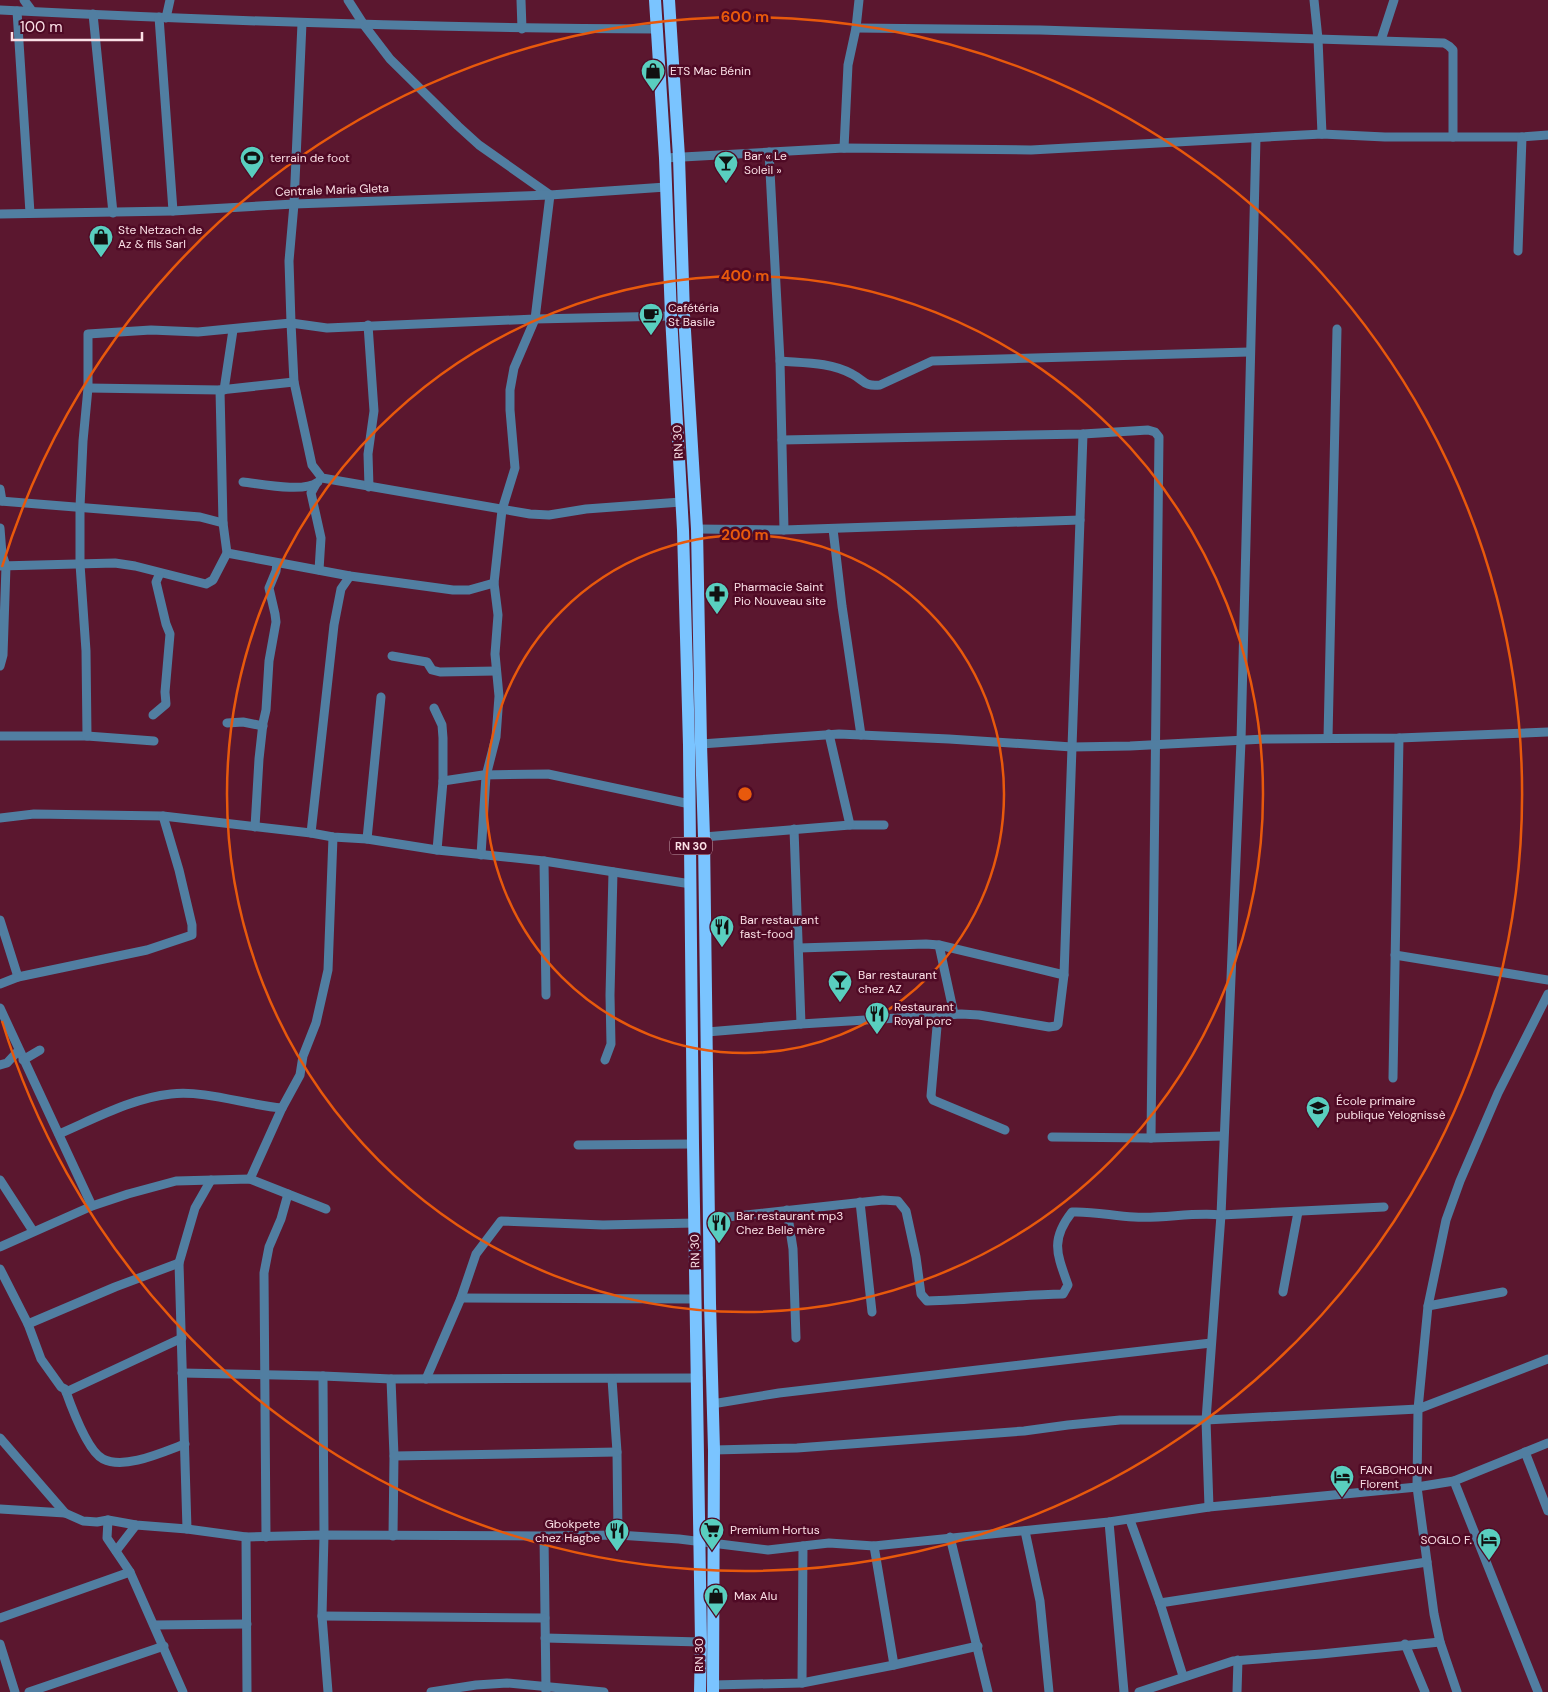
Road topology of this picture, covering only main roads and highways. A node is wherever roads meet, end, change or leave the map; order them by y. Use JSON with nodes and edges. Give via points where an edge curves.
{"nodes":[{"id":1,"x":654,"y":0,"type":"edge"},
{"id":2,"x":670,"y":0,"type":"edge"},
{"id":3,"x":706,"y":1542,"type":"junction"},
{"id":4,"x":713,"y":1688,"type":"edge"},
{"id":5,"x":700,"y":1692,"type":"edge"}],
"edges":[{"from":1,"to":3,"type":"main road","number":"RN 30","via":[[681,502],[690,804],[694,1223]]},
{"from":2,"to":3,"type":"main road","name":"RN 30","number":"RN 30","via":[[697,529],[714,1450]]},
{"from":3,"to":4,"type":"main road","name":"RN 30","number":"RN 30"},
{"from":3,"to":5,"type":"main road","number":"RN 30"}]}
